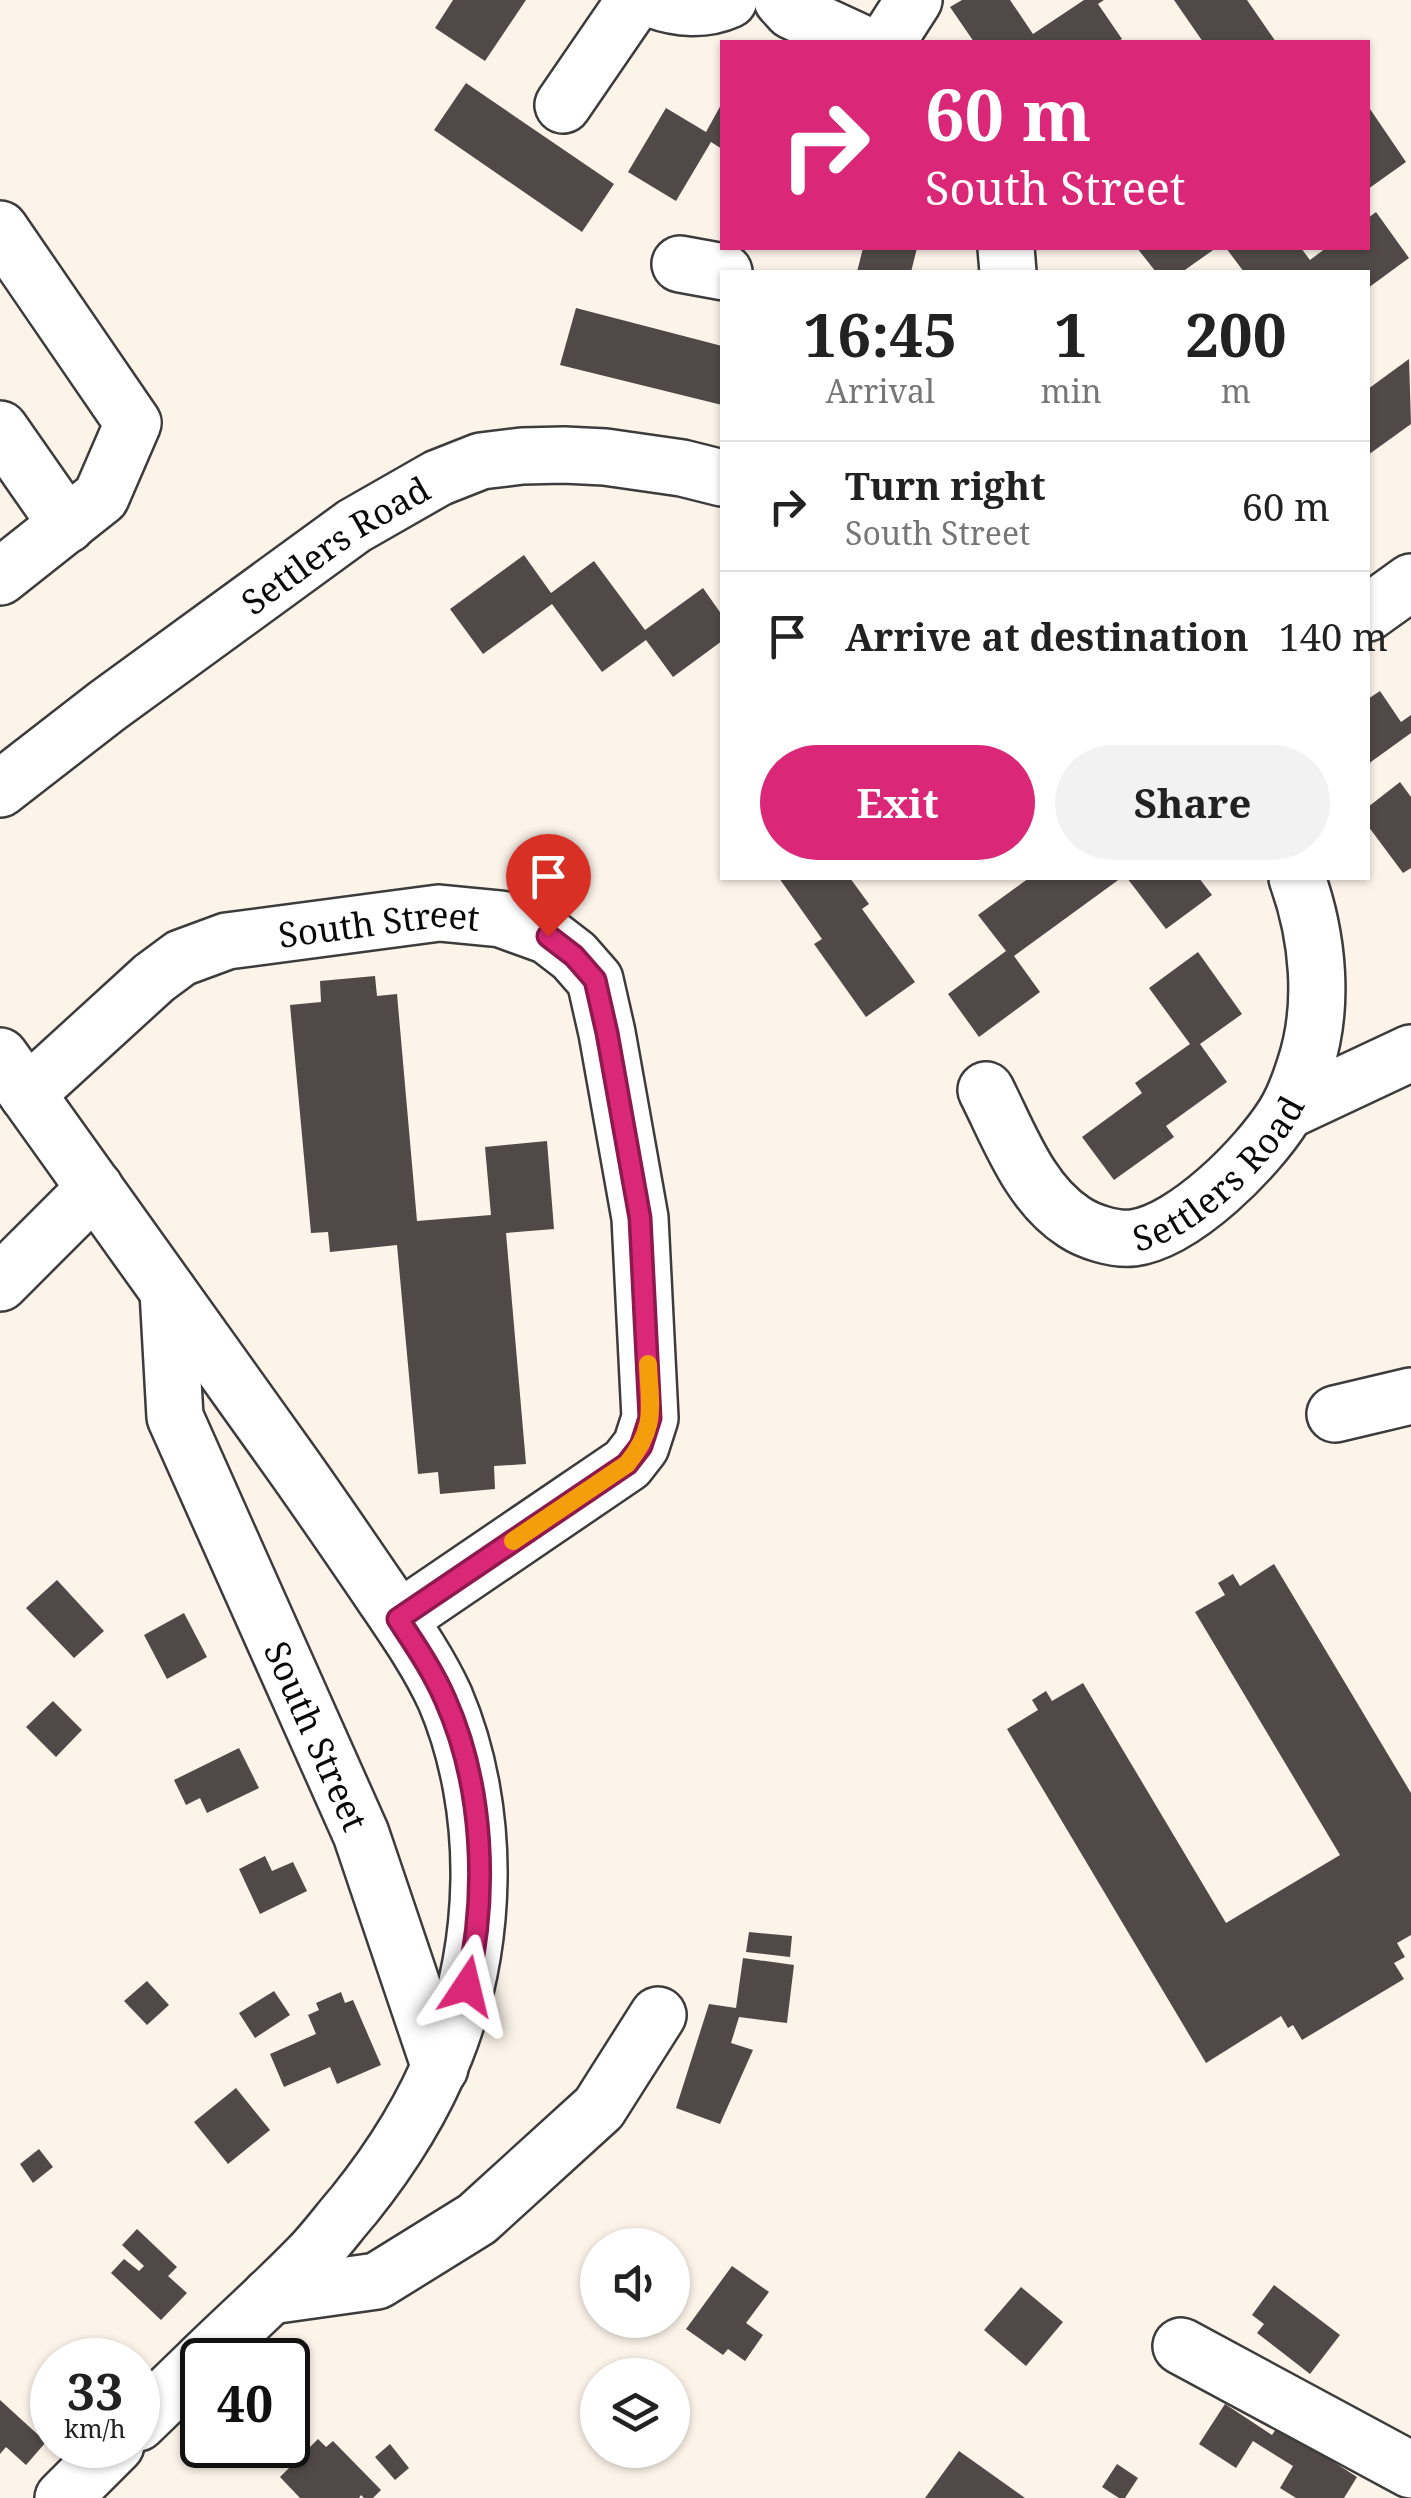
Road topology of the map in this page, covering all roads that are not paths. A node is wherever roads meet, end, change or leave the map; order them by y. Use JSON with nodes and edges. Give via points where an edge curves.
{"nodes":[{"id":1,"x":636,"y":0,"type":"edge"},
{"id":2,"x":654,"y":0,"type":"edge"},
{"id":3,"x":729,"y":0,"type":"edge"},
{"id":4,"x":782,"y":0,"type":"edge"},
{"id":5,"x":914,"y":0,"type":"edge"},
{"id":6,"x":855,"y":40,"type":"edge"},
{"id":7,"x":887,"y":40,"type":"edge"},
{"id":8,"x":563,"y":105,"type":"dead end"},
{"id":9,"x":0,"y":229,"type":"edge"},
{"id":10,"x":0,"y":430,"type":"edge"},
{"id":11,"x":720,"y":478,"type":"edge"},
{"id":12,"x":66,"y":525,"type":"junction"},
{"id":13,"x":0,"y":578,"type":"edge"},
{"id":14,"x":1411,"y":582,"type":"edge"},
{"id":15,"x":1370,"y":612,"type":"edge"},
{"id":16,"x":0,"y":788,"type":"edge"},
{"id":17,"x":1298,"y":880,"type":"edge"},
{"id":18,"x":1411,"y":1053,"type":"edge"},
{"id":19,"x":14,"y":1075,"type":"edge"},
{"id":20,"x":986,"y":1090,"type":"dead end"},
{"id":21,"x":1287,"y":1111,"type":"junction"},
{"id":22,"x":95,"y":1188,"type":"junction"},
{"id":23,"x":0,"y":1283,"type":"edge"},
{"id":24,"x":168,"y":1291,"type":"junction"},
{"id":25,"x":1411,"y":1396,"type":"edge"},
{"id":26,"x":1335,"y":1414,"type":"dead end"},
{"id":27,"x":398,"y":1619,"type":"junction"},
{"id":28,"x":658,"y":2015,"type":"dead end"},
{"id":29,"x":440,"y":2068,"type":"junction"},
{"id":30,"x":270,"y":2296,"type":"junction"},
{"id":31,"x":226,"y":2338,"type":"edge"},
{"id":32,"x":1181,"y":2346,"type":"dead end"},
{"id":33,"x":180,"y":2382,"type":"edge"},
{"id":34,"x":160,"y":2402,"type":"edge"},
{"id":35,"x":93,"y":2468,"type":"edge"},
{"id":36,"x":1411,"y":2470,"type":"edge"},
{"id":37,"x":63,"y":2498,"type":"edge"}],
"edges":[{"from":1,"to":8,"type":"street"},
{"from":2,"to":3,"type":"street","via":[[697,8]]},
{"from":4,"to":6,"type":"street"},
{"from":5,"to":7,"type":"street"},
{"from":9,"to":12,"type":"street","via":[[133,423],[100,498]]},
{"from":10,"to":12,"type":"street"},
{"from":11,"to":16,"type":"street","name":"Settlers Road","via":[[564,455],[482,461],[438,478],[354,526]]},
{"from":12,"to":13,"type":"street"},
{"from":14,"to":15,"type":"street"},
{"from":17,"to":21,"type":"street","name":"Settlers Road","via":[[1316,959],[1315,1011],[1306,1064]]},
{"from":18,"to":21,"type":"street"},
{"from":19,"to":22,"type":"street","name":"South Street"},
{"from":19,"to":27,"type":"street","name":"South Street","via":[[181,958],[227,941],[439,913],[500,919],[548,936],[595,980],[640,1218],[651,1398],[647,1430],[627,1464]]},
{"from":20,"to":21,"type":"street","name":"Settlers Road","via":[[1037,1188],[1073,1222],[1132,1238],[1193,1210],[1245,1164]]},
{"from":22,"to":23,"type":"street"},
{"from":22,"to":24,"type":"street","name":"South Street"},
{"from":24,"to":27,"type":"street","name":"South Street"},
{"from":24,"to":29,"type":"street","name":"South Street","via":[[174,1417],[360,1834]]},
{"from":25,"to":26,"type":"street"},
{"from":27,"to":29,"type":"street","name":"South Street","via":[[446,1700],[474,1804],[479,1858],[472,1961]]},
{"from":28,"to":30,"type":"street","via":[[599,2108],[476,2220],[377,2280]]},
{"from":29,"to":30,"type":"street","name":"South Street","via":[[378,2174]]},
{"from":30,"to":31,"type":"street","name":"South Street"},
{"from":32,"to":36,"type":"street"},
{"from":33,"to":34,"type":"street","name":"South Street"},
{"from":35,"to":37,"type":"street"}]}
